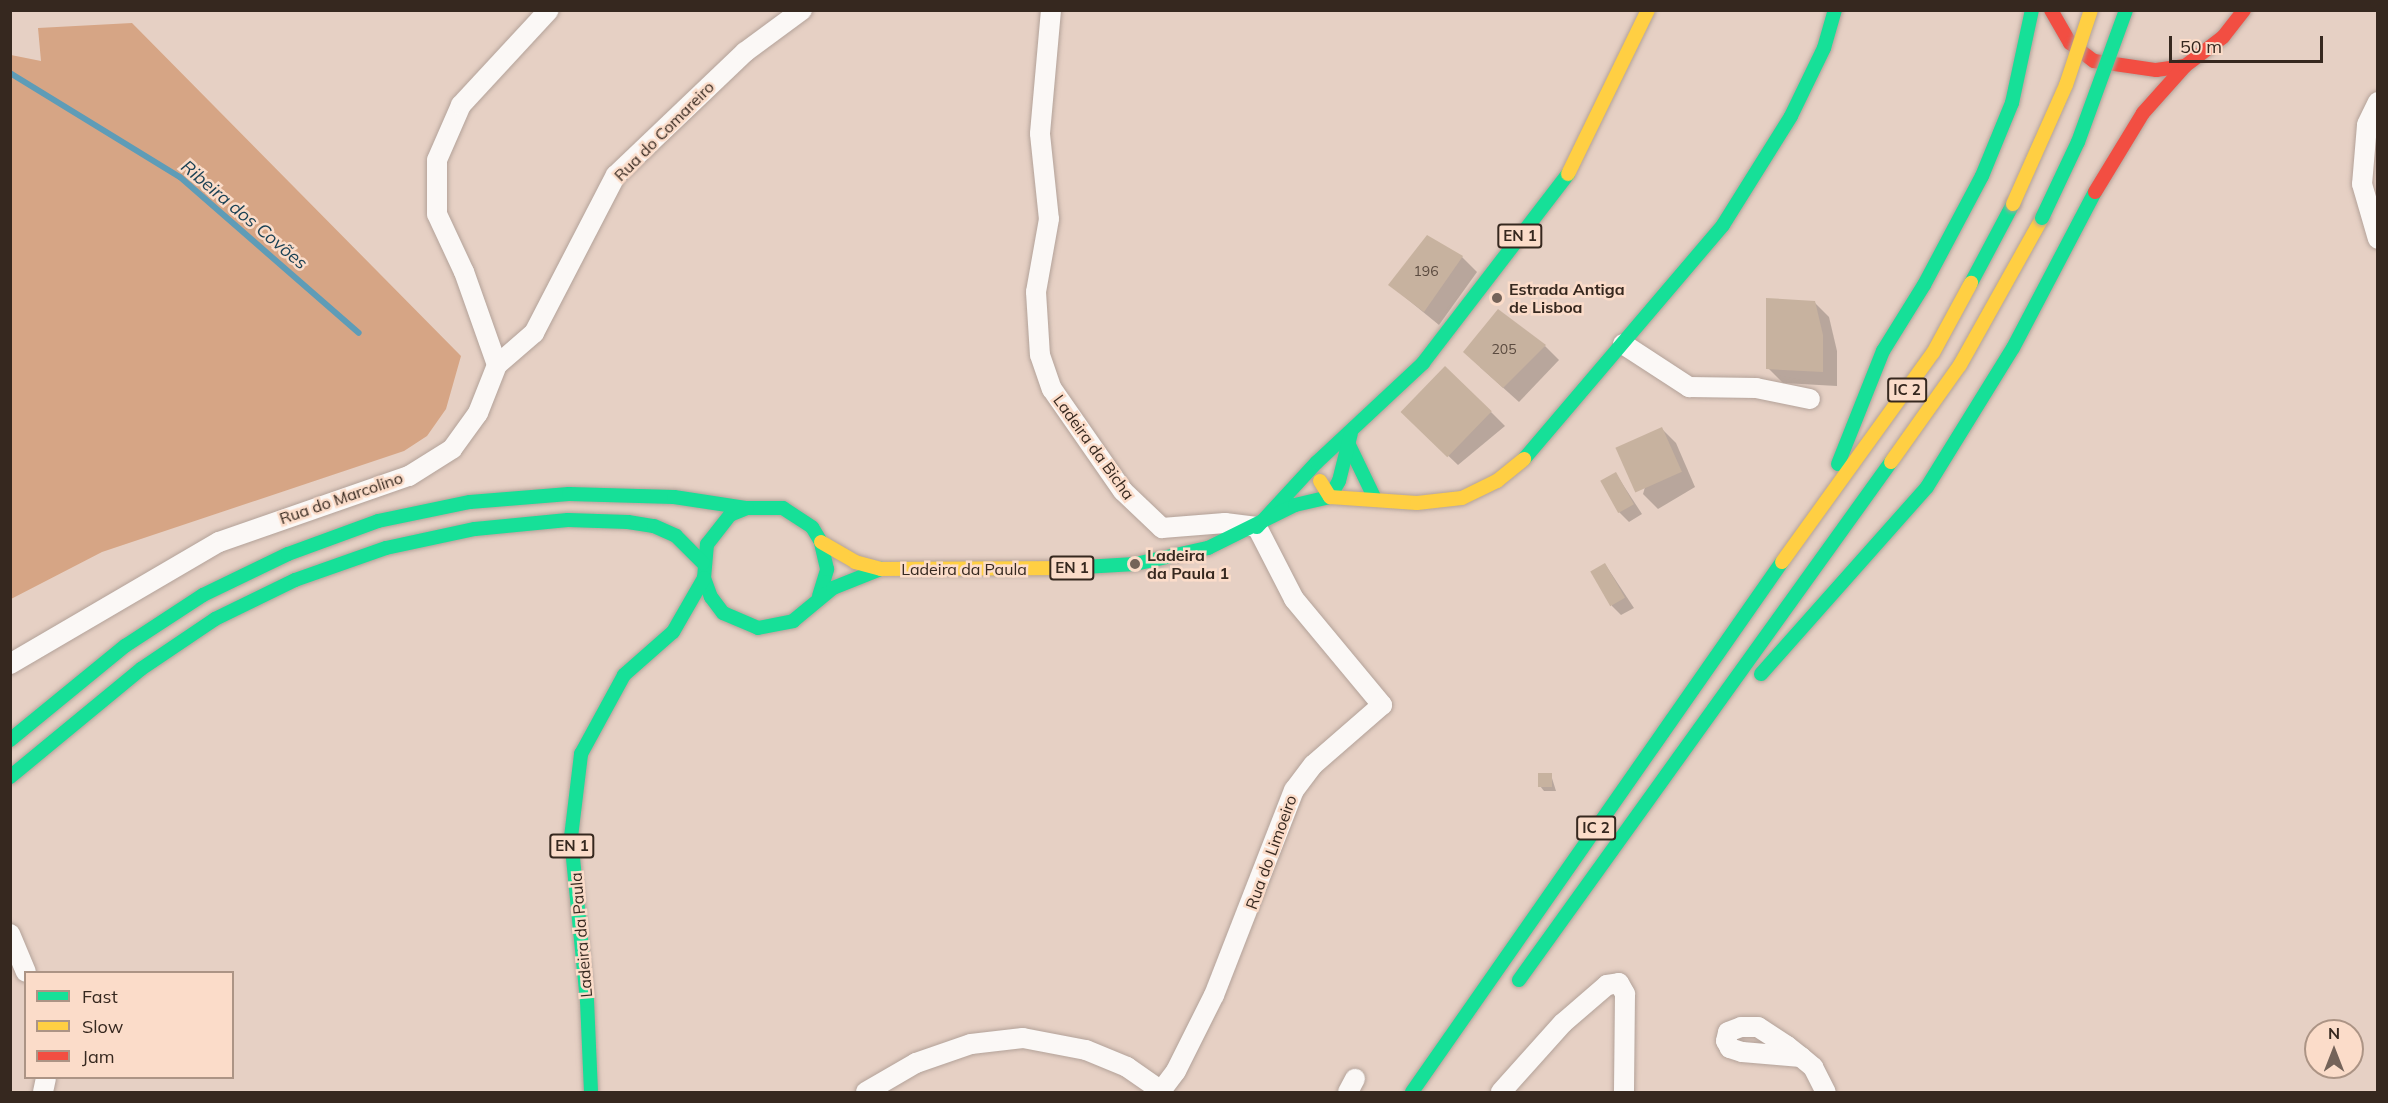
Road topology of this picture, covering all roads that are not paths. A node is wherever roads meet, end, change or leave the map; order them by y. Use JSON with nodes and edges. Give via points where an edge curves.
{"nodes":[{"id":1,"x":549,"y":10,"type":"edge"},
{"id":2,"x":802,"y":10,"type":"edge"},
{"id":3,"x":1052,"y":10,"type":"edge"},
{"id":4,"x":1648,"y":10,"type":"edge"},
{"id":5,"x":1835,"y":10,"type":"edge"},
{"id":6,"x":2032,"y":10,"type":"edge"},
{"id":7,"x":2051,"y":10,"type":"edge"},
{"id":8,"x":2091,"y":10,"type":"edge"},
{"id":9,"x":2126,"y":10,"type":"edge"},
{"id":10,"x":2244,"y":10,"type":"edge"},
{"id":11,"x":2185,"y":66,"type":"junction"},
{"id":12,"x":2378,"y":102,"type":"edge"},
{"id":13,"x":2378,"y":239,"type":"edge"},
{"id":14,"x":1623,"y":344,"type":"junction"},
{"id":15,"x":497,"y":365,"type":"junction"},
{"id":16,"x":1810,"y":399,"type":"dead end"},
{"id":17,"x":1350,"y":439,"type":"junction"},
{"id":18,"x":1317,"y":462,"type":"junction"},
{"id":19,"x":1330,"y":497,"type":"junction"},
{"id":20,"x":1375,"y":499,"type":"junction"},
{"id":21,"x":747,"y":508,"type":"junction"},
{"id":22,"x":1257,"y":527,"type":"junction"},
{"id":23,"x":821,"y":542,"type":"junction"},
{"id":24,"x":703,"y":563,"type":"junction"},
{"id":25,"x":1784,"y":566,"type":"junction"},
{"id":26,"x":881,"y":570,"type":"junction"},
{"id":27,"x":704,"y":578,"type":"junction"},
{"id":28,"x":819,"y":596,"type":"junction"},
{"id":29,"x":740,"y":624,"type":"junction"},
{"id":30,"x":674,"y":632,"type":"junction"},
{"id":31,"x":10,"y":664,"type":"edge"},
{"id":32,"x":1704,"y":725,"type":"junction"},
{"id":33,"x":10,"y":740,"type":"edge"},
{"id":34,"x":10,"y":777,"type":"edge"},
{"id":35,"x":10,"y":934,"type":"edge"},
{"id":36,"x":26,"y":971,"type":"edge"},
{"id":37,"x":1509,"y":994,"type":"dead end"},
{"id":38,"x":1730,"y":1048,"type":"dead end"},
{"id":39,"x":591,"y":1092,"type":"edge"},
{"id":40,"x":866,"y":1092,"type":"edge"},
{"id":41,"x":1162,"y":1092,"type":"edge"},
{"id":42,"x":1412,"y":1092,"type":"edge"},
{"id":43,"x":1501,"y":1092,"type":"edge"},
{"id":44,"x":1624,"y":1092,"type":"edge"},
{"id":45,"x":1826,"y":1092,"type":"edge"}],
"edges":[{"from":1,"to":15,"type":"street","via":[[461,105],[437,160],[437,214],[464,272]]},
{"from":2,"to":15,"type":"street","name":"Rua do Comareiro","via":[[745,52],[616,175],[534,333]]},
{"from":3,"to":22,"type":"street","name":"Ladeira da Bicha","via":[[1040,134],[1049,219],[1036,292],[1040,355],[1052,389],[1123,491],[1162,528],[1225,523]]},
{"from":4,"to":17,"type":"main road","number":"EN 1","via":[[1572,168],[1423,363]]},
{"from":5,"to":14,"type":"main road","via":[[1815,67],[1758,174],[1723,225]]},
{"from":6,"to":25,"type":"main road","via":[[2012,104],[1982,176],[1924,285],[1883,351],[1853,432]]},
{"from":7,"to":11,"type":"main road","via":[[2070,43],[2094,61],[2156,70]]},
{"from":8,"to":25,"type":"main road","number":"IC 2","bridge":true,"via":[[2066,85],[2013,204],[1933,353]]},
{"from":9,"to":32,"type":"main road","number":"IC 2","bridge":true,"via":[[2078,142],[2042,218],[1960,365]]},
{"from":10,"to":11,"type":"main road","via":[[2223,37]]},
{"from":11,"to":32,"type":"main road","via":[[2143,113],[2110,164],[2013,348],[1927,487],[1767,668]]},
{"from":12,"to":13,"type":"street","via":[[2367,125],[2362,184]]},
{"from":14,"to":16,"type":"street","via":[[1689,387],[1756,388]]},
{"from":14,"to":20,"type":"main road","via":[[1525,458],[1497,481],[1462,498],[1417,503]]},
{"from":15,"to":31,"type":"street","name":"Rua do Marcolino","via":[[478,413],[452,449],[418,470],[219,542]]},
{"from":17,"to":18,"type":"main road","number":"EN 1"},
{"from":17,"to":19,"type":"main road","number":"EN 1"},
{"from":17,"to":20,"type":"main road"},
{"from":18,"to":19,"type":"main road","via":[[1321,486]]},
{"from":18,"to":22,"type":"main road","number":"EN 1"},
{"from":19,"to":20,"type":"main road"},
{"from":19,"to":22,"type":"main road","number":"EN 1","via":[[1296,505]]},
{"from":21,"to":23,"type":"main road","via":[[765,505],[799,515]]},
{"from":21,"to":24,"type":"main road","via":[[730,515],[717,528]]},
{"from":21,"to":33,"type":"main road","via":[[674,496],[569,494],[470,502],[378,521],[288,554],[203,595],[125,646]]},
{"from":22,"to":26,"type":"main road","name":"Ladeira da Paula","number":"EN 1","via":[[1208,548],[1136,564],[1054,570]]},
{"from":22,"to":41,"type":"street","name":"Rua do Limoeiro","via":[[1294,599],[1382,705],[1313,765],[1294,790],[1214,995]]},
{"from":23,"to":26,"type":"main road","number":"EN 1","via":[[855,562]]},
{"from":23,"to":28,"type":"main road","via":[[827,570]]},
{"from":24,"to":27,"type":"main road"},
{"from":24,"to":34,"type":"main road","via":[[676,536],[654,526],[628,522],[568,520],[475,528],[386,549],[295,580],[215,619],[141,669]]},
{"from":25,"to":42,"type":"main road","number":"IC 2","via":[[1659,735]]},
{"from":26,"to":28,"type":"main road","number":"EN 1","via":[[854,577]]},
{"from":27,"to":29,"type":"main road","via":[[723,613]]},
{"from":27,"to":30,"type":"main road","number":"EN 1"},
{"from":28,"to":29,"type":"main road","via":[[808,611],[785,624],[758,628]]},
{"from":29,"to":30,"type":"main road","number":"EN 1","via":[[703,624]]},
{"from":30,"to":39,"type":"main road","name":"Ladeira da Paula","number":"EN 1","via":[[624,675],[581,754],[571,837],[587,1001]]},
{"from":32,"to":37,"type":"main road","number":"IC 2"},
{"from":35,"to":36,"type":"street"},
{"from":38,"to":45,"type":"street","via":[[1726,1041],[1728,1032],[1758,1027],[1814,1067]]},
{"from":40,"to":41,"type":"street","via":[[916,1063],[971,1044],[1023,1038],[1086,1050],[1126,1067]]},
{"from":43,"to":44,"type":"street","via":[[1563,1023],[1607,985],[1619,982],[1625,993]]}]}
